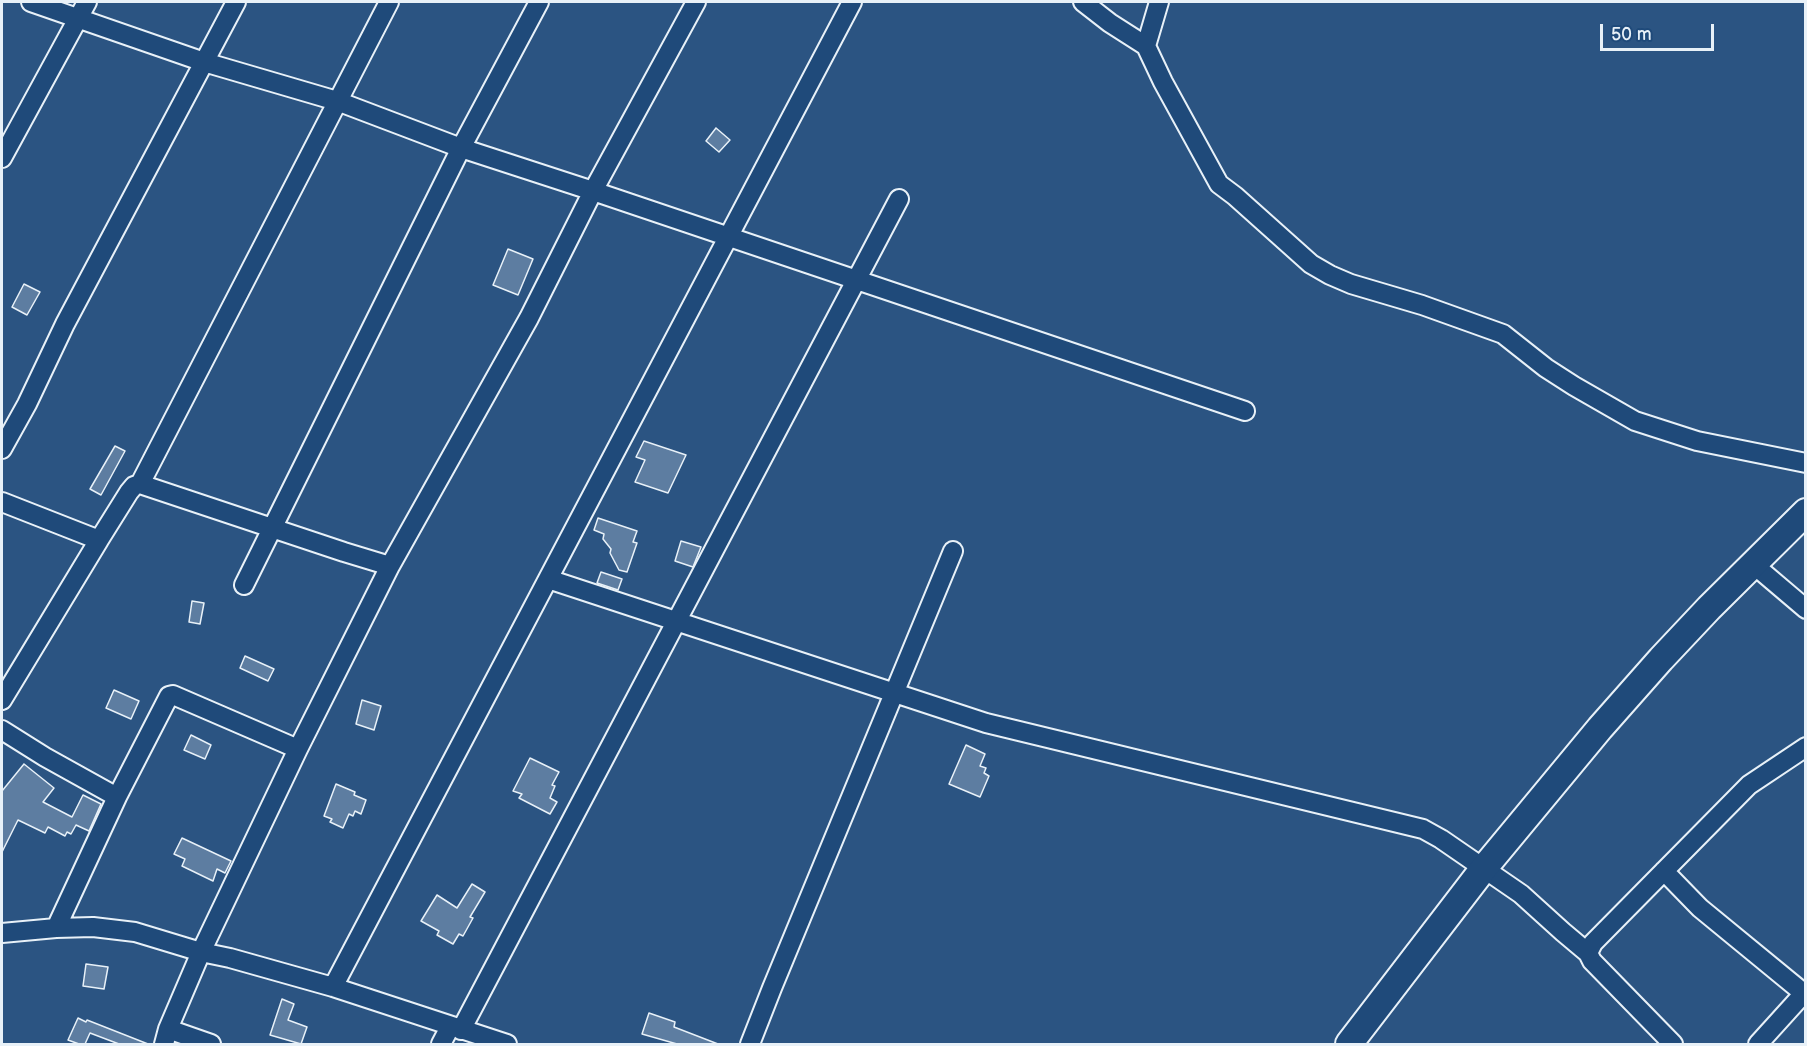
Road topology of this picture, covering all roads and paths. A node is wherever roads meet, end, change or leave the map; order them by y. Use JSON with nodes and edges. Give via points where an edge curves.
{"nodes":[{"id":1,"x":31,"y":2,"type":"edge"},
{"id":2,"x":87,"y":2,"type":"edge"},
{"id":3,"x":236,"y":2,"type":"edge"},
{"id":4,"x":388,"y":2,"type":"edge"},
{"id":5,"x":539,"y":2,"type":"edge"},
{"id":6,"x":696,"y":2,"type":"edge"},
{"id":7,"x":852,"y":2,"type":"edge"},
{"id":8,"x":1083,"y":2,"type":"edge"},
{"id":9,"x":1159,"y":2,"type":"edge"},
{"id":10,"x":78,"y":19,"type":"junction"},
{"id":11,"x":1146,"y":46,"type":"junction"},
{"id":12,"x":204,"y":62,"type":"junction"},
{"id":13,"x":337,"y":101,"type":"junction"},
{"id":14,"x":461,"y":148,"type":"junction"},
{"id":15,"x":2,"y":159,"type":"edge"},
{"id":16,"x":593,"y":191,"type":"junction"},
{"id":17,"x":899,"y":199,"type":"dead end"},
{"id":18,"x":728,"y":237,"type":"junction"},
{"id":19,"x":857,"y":280,"type":"junction"},
{"id":20,"x":1245,"y":411,"type":"dead end"},
{"id":21,"x":2,"y":449,"type":"edge"},
{"id":22,"x":1806,"y":463,"type":"edge"},
{"id":23,"x":141,"y":484,"type":"junction"},
{"id":24,"x":2,"y":502,"type":"edge"},
{"id":25,"x":1806,"y":512,"type":"edge"},
{"id":26,"x":273,"y":529,"type":"junction"},
{"id":27,"x":99,"y":540,"type":"junction"},
{"id":28,"x":953,"y":551,"type":"dead end"},
{"id":29,"x":1753,"y":564,"type":"junction"},
{"id":30,"x":390,"y":566,"type":"junction"},
{"id":31,"x":548,"y":579,"type":"junction"},
{"id":32,"x":244,"y":585,"type":"dead end"},
{"id":33,"x":1806,"y":609,"type":"edge"},
{"id":34,"x":677,"y":622,"type":"junction"},
{"id":35,"x":894,"y":693,"type":"junction"},
{"id":36,"x":2,"y":700,"type":"edge"},
{"id":37,"x":2,"y":730,"type":"edge"},
{"id":38,"x":1806,"y":747,"type":"edge"},
{"id":39,"x":298,"y":749,"type":"junction"},
{"id":40,"x":117,"y":797,"type":"junction"},
{"id":41,"x":1484,"y":868,"type":"junction"},
{"id":42,"x":1664,"y":872,"type":"junction"},
{"id":43,"x":56,"y":928,"type":"junction"},
{"id":44,"x":2,"y":936,"type":"edge"},
{"id":45,"x":201,"y":952,"type":"junction"},
{"id":46,"x":1588,"y":953,"type":"junction"},
{"id":47,"x":333,"y":987,"type":"junction"},
{"id":48,"x":1805,"y":993,"type":"edge"},
{"id":49,"x":455,"y":1029,"type":"junction"},
{"id":50,"x":166,"y":1037,"type":"edge"},
{"id":51,"x":211,"y":1044,"type":"edge"},
{"id":52,"x":441,"y":1044,"type":"edge"},
{"id":53,"x":507,"y":1044,"type":"edge"},
{"id":54,"x":750,"y":1044,"type":"edge"},
{"id":55,"x":1349,"y":1044,"type":"edge"},
{"id":56,"x":1673,"y":1044,"type":"edge"},
{"id":57,"x":1758,"y":1044,"type":"edge"}],
"edges":[{"from":1,"to":10,"type":"street"},
{"from":2,"to":10,"type":"street"},
{"from":3,"to":12,"type":"street"},
{"from":4,"to":13,"type":"street"},
{"from":5,"to":14,"type":"street"},
{"from":6,"to":16,"type":"street"},
{"from":7,"to":18,"type":"street"},
{"from":8,"to":11,"type":"street"},
{"from":9,"to":11,"type":"street"},
{"from":10,"to":12,"type":"street"},
{"from":10,"to":15,"type":"street"},
{"from":11,"to":22,"type":"street","via":[[1219,184],[1311,264],[1351,284],[1503,334],[1555,374],[1635,421],[1697,441]]},
{"from":12,"to":13,"type":"street"},
{"from":12,"to":21,"type":"street"},
{"from":13,"to":14,"type":"street"},
{"from":13,"to":23,"type":"street"},
{"from":14,"to":16,"type":"street"},
{"from":14,"to":26,"type":"street"},
{"from":16,"to":18,"type":"street"},
{"from":16,"to":30,"type":"street","via":[[529,318]]},
{"from":17,"to":19,"type":"street"},
{"from":18,"to":19,"type":"street"},
{"from":18,"to":31,"type":"street"},
{"from":19,"to":20,"type":"street"},
{"from":19,"to":34,"type":"street"},
{"from":23,"to":26,"type":"street"},
{"from":23,"to":27,"type":"street","via":[[129,492]]},
{"from":24,"to":27,"type":"street"},
{"from":25,"to":29,"type":"street"},
{"from":26,"to":30,"type":"street"},
{"from":26,"to":32,"type":"street"},
{"from":27,"to":36,"type":"street"},
{"from":28,"to":35,"type":"street"},
{"from":29,"to":33,"type":"street"},
{"from":29,"to":41,"type":"street","via":[[1646,676]]},
{"from":30,"to":39,"type":"street"},
{"from":31,"to":34,"type":"street"},
{"from":31,"to":47,"type":"street"},
{"from":34,"to":35,"type":"street"},
{"from":34,"to":49,"type":"street"},
{"from":35,"to":41,"type":"street","via":[[986,723],[1423,829]]},
{"from":35,"to":54,"type":"street"},
{"from":37,"to":40,"type":"street"},
{"from":38,"to":42,"type":"street","via":[[1749,784]]},
{"from":39,"to":40,"type":"street","via":[[169,696]]},
{"from":39,"to":45,"type":"street"},
{"from":40,"to":43,"type":"street"},
{"from":41,"to":46,"type":"street","via":[[1521,894]]},
{"from":41,"to":55,"type":"street"},
{"from":42,"to":46,"type":"street"},
{"from":42,"to":48,"type":"street","via":[[1700,908]]},
{"from":43,"to":44,"type":"street"},
{"from":43,"to":45,"type":"street","via":[[135,932]]},
{"from":45,"to":47,"type":"street"},
{"from":45,"to":50,"type":"street"},
{"from":46,"to":56,"type":"street"},
{"from":47,"to":49,"type":"street"},
{"from":48,"to":57,"type":"street"},
{"from":49,"to":52,"type":"street"},
{"from":49,"to":53,"type":"street"},
{"from":50,"to":51,"type":"street"}]}
